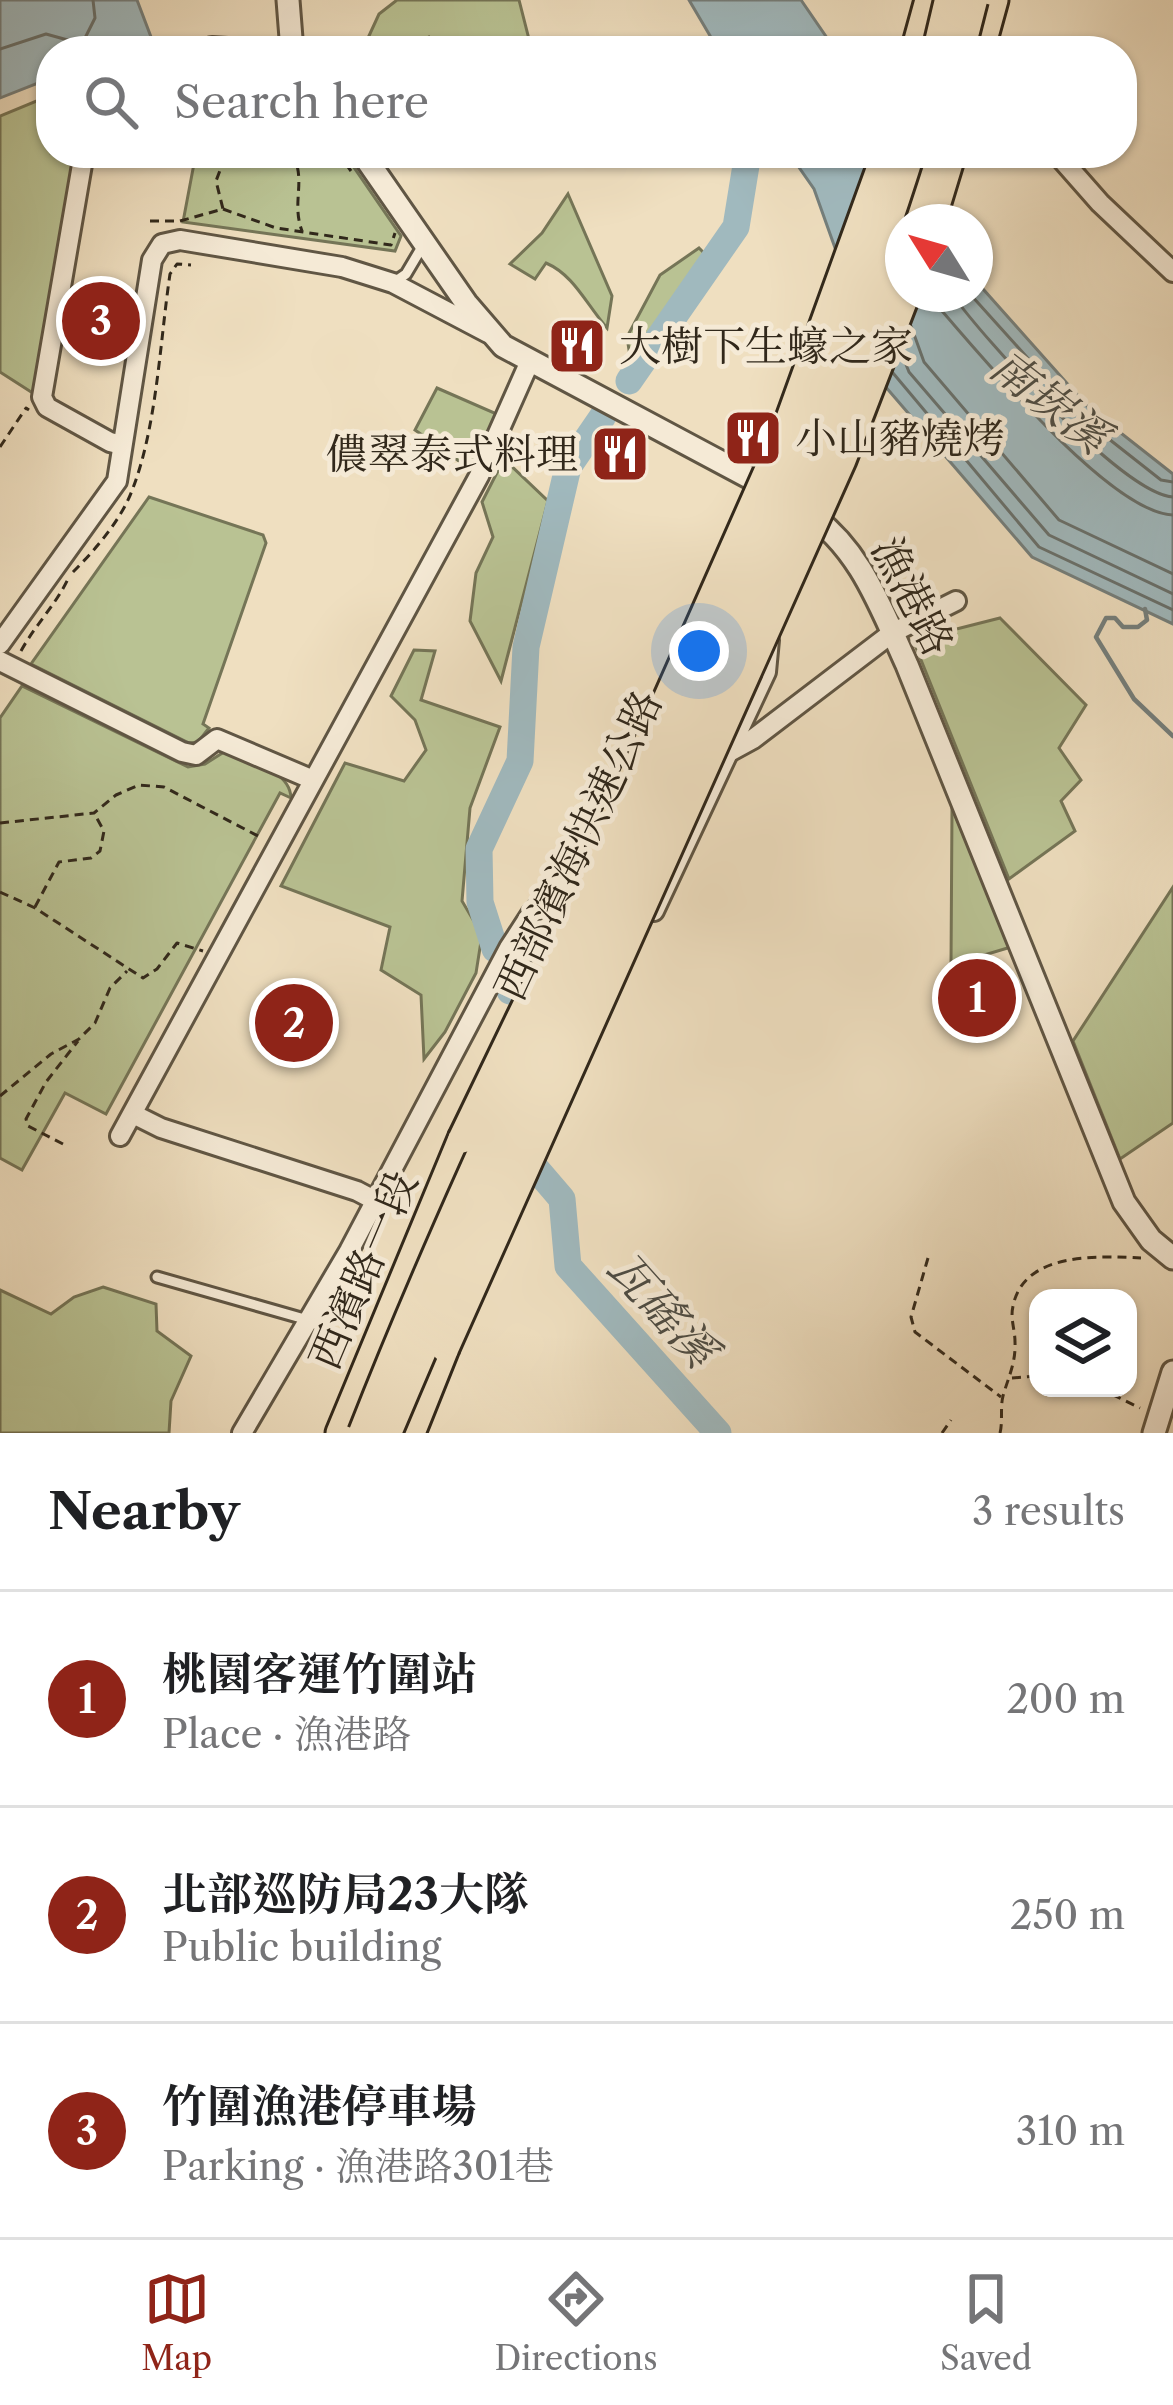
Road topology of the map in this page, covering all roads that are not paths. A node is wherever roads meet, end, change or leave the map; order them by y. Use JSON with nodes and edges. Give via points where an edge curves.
{"nodes":[{"id":1,"x":288,"y":0,"type":"edge"},
{"id":2,"x":929,"y":0,"type":"edge"},
{"id":3,"x":940,"y":0,"type":"edge"},
{"id":4,"x":950,"y":0,"type":"edge"},
{"id":5,"x":972,"y":0,"type":"edge"},
{"id":6,"x":994,"y":0,"type":"edge"},
{"id":7,"x":291,"y":36,"type":"edge"},
{"id":8,"x":920,"y":36,"type":"edge"},
{"id":9,"x":942,"y":36,"type":"edge"},
{"id":10,"x":963,"y":36,"type":"edge"},
{"id":11,"x":967,"y":36,"type":"edge"},
{"id":12,"x":983,"y":36,"type":"edge"},
{"id":13,"x":82,"y":168,"type":"edge"},
{"id":14,"x":372,"y":168,"type":"edge"},
{"id":15,"x":881,"y":168,"type":"edge"},
{"id":16,"x":904,"y":168,"type":"edge"},
{"id":17,"x":924,"y":168,"type":"edge"},
{"id":18,"x":947,"y":168,"type":"edge"},
{"id":19,"x":1069,"y":168,"type":"edge"},
{"id":20,"x":913,"y":204,"type":"edge"},
{"id":21,"x":936,"y":204,"type":"edge"},
{"id":22,"x":424,"y":242,"type":"junction"},
{"id":23,"x":1173,"y":272,"type":"edge"},
{"id":24,"x":393,"y":283,"type":"junction"},
{"id":25,"x":885,"y":294,"type":"edge"},
{"id":26,"x":899,"y":312,"type":"edge"},
{"id":27,"x":490,"y":333,"type":"junction"},
{"id":28,"x":530,"y":361,"type":"junction"},
{"id":29,"x":122,"y":445,"type":"junction"},
{"id":30,"x":776,"y":491,"type":"junction"},
{"id":31,"x":808,"y":512,"type":"junction"},
{"id":32,"x":956,"y":601,"type":"dead end"},
{"id":33,"x":892,"y":634,"type":"junction"},
{"id":34,"x":0,"y":644,"type":"edge"},
{"id":35,"x":4,"y":664,"type":"edge"},
{"id":36,"x":730,"y":751,"type":"junction"},
{"id":37,"x":311,"y":779,"type":"junction"},
{"id":38,"x":581,"y":863,"type":"junction"},
{"id":39,"x":133,"y":1114,"type":"junction"},
{"id":40,"x":121,"y":1136,"type":"dead end"},
{"id":41,"x":462,"y":1139,"type":"junction"},
{"id":42,"x":376,"y":1201,"type":"junction"},
{"id":43,"x":1172,"y":1257,"type":"edge"},
{"id":44,"x":157,"y":1277,"type":"dead end"},
{"id":45,"x":308,"y":1320,"type":"junction"},
{"id":46,"x":445,"y":1348,"type":"junction"},
{"id":47,"x":1173,"y":1372,"type":"edge"},
{"id":48,"x":1157,"y":1425,"type":"edge"},
{"id":49,"x":242,"y":1433,"type":"edge"},
{"id":50,"x":340,"y":1433,"type":"edge"},
{"id":51,"x":364,"y":1433,"type":"edge"},
{"id":52,"x":386,"y":1433,"type":"edge"},
{"id":53,"x":411,"y":1433,"type":"edge"}],
"edges":[{"from":1,"to":7,"type":"street"},
{"from":2,"to":8,"type":"main road"},
{"from":3,"to":11,"type":"street"},
{"from":4,"to":9,"type":"highway","bridge":true},
{"from":5,"to":10,"type":"highway","bridge":true},
{"from":6,"to":12,"type":"main road"},
{"from":13,"to":29,"type":"street","via":[[41,398]]},
{"from":14,"to":22,"type":"street","name":"漁港路"},
{"from":15,"to":41,"type":"main road","name":"西濱路一段","bridge":true,"via":[[776,456]]},
{"from":16,"to":51,"type":"highway","name":"西部濱海快速公路","bridge":true,"via":[[833,372]]},
{"from":17,"to":20,"type":"highway"},
{"from":18,"to":21,"type":"main road"},
{"from":19,"to":23,"type":"street"},
{"from":22,"to":24,"type":"lane"},
{"from":22,"to":27,"type":"street","name":"漁港路"},
{"from":24,"to":27,"type":"street"},
{"from":24,"to":29,"type":"street","via":[[323,264],[180,240],[162,244],[152,260]]},
{"from":25,"to":52,"type":"highway","name":"西部濱海快速公路","bridge":true,"via":[[790,530]]},
{"from":26,"to":46,"type":"main road","bridge":true,"via":[[842,460]]},
{"from":27,"to":28,"type":"street","name":"漁港路"},
{"from":28,"to":30,"type":"street","name":"漁港路"},
{"from":28,"to":37,"type":"street","via":[[479,476]]},
{"from":29,"to":34,"type":"street","via":[[109,496]]},
{"from":30,"to":31,"type":"street","name":"漁港路"},
{"from":30,"to":38,"type":"street","via":[[738,579],[678,664]]},
{"from":31,"to":33,"type":"street","name":"漁港路","via":[[857,562]]},
{"from":31,"to":36,"type":"street","via":[[775,592],[766,672]]},
{"from":32,"to":33,"type":"street"},
{"from":33,"to":36,"type":"street"},
{"from":33,"to":43,"type":"street","name":"漁港路","via":[[1124,1202]]},
{"from":35,"to":37,"type":"street","via":[[182,752],[196,754],[217,739]]},
{"from":36,"to":46,"type":"street"},
{"from":37,"to":39,"type":"street"},
{"from":38,"to":41,"type":"street","via":[[486,1061]]},
{"from":38,"to":42,"type":"street","via":[[509,948]]},
{"from":39,"to":40,"type":"street"},
{"from":39,"to":42,"type":"street"},
{"from":41,"to":50,"type":"main road","name":"西濱路一段"},
{"from":42,"to":45,"type":"street"},
{"from":44,"to":45,"type":"lane"},
{"from":45,"to":49,"type":"street"},
{"from":46,"to":53,"type":"main road"},
{"from":47,"to":48,"type":"street"}]}
